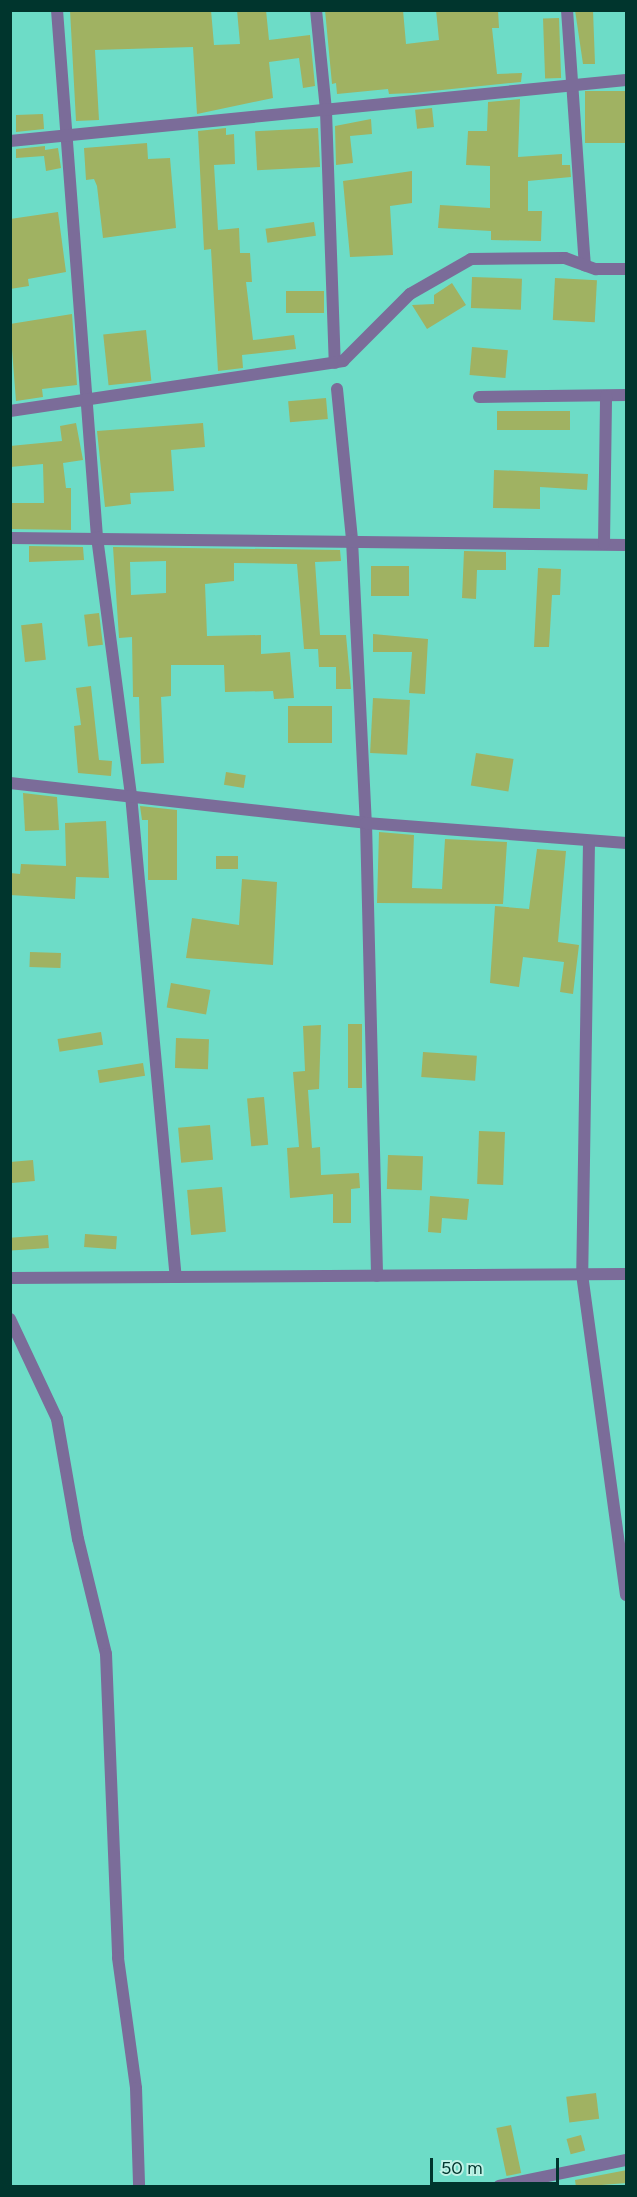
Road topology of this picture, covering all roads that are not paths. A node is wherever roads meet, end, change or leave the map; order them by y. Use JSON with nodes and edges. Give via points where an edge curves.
{"nodes":[{"id":1,"x":57,"y":10,"type":"edge"},
{"id":2,"x":316,"y":10,"type":"edge"},
{"id":3,"x":567,"y":10,"type":"edge"},
{"id":4,"x":627,"y":80,"type":"edge"},
{"id":5,"x":573,"y":84,"type":"junction"},
{"id":6,"x":326,"y":111,"type":"junction"},
{"id":7,"x":63,"y":136,"type":"junction"},
{"id":8,"x":10,"y":141,"type":"edge"},
{"id":9,"x":585,"y":265,"type":"junction"},
{"id":10,"x":627,"y":269,"type":"edge"},
{"id":11,"x":335,"y":363,"type":"junction"},
{"id":12,"x":337,"y":389,"type":"dead end"},
{"id":13,"x":627,"y":395,"type":"edge"},
{"id":14,"x":606,"y":396,"type":"junction"},
{"id":15,"x":479,"y":397,"type":"dead end"},
{"id":16,"x":85,"y":399,"type":"junction"},
{"id":17,"x":10,"y":411,"type":"edge"},
{"id":18,"x":97,"y":537,"type":"junction"},
{"id":19,"x":10,"y":538,"type":"edge"},
{"id":20,"x":352,"y":540,"type":"junction"},
{"id":21,"x":604,"y":544,"type":"junction"},
{"id":22,"x":627,"y":545,"type":"edge"},
{"id":23,"x":10,"y":783,"type":"edge"},
{"id":24,"x":131,"y":795,"type":"junction"},
{"id":25,"x":366,"y":823,"type":"junction"},
{"id":26,"x":589,"y":842,"type":"junction"},
{"id":27,"x":627,"y":843,"type":"edge"},
{"id":28,"x":582,"y":1274,"type":"junction"},
{"id":29,"x":627,"y":1274,"type":"edge"},
{"id":30,"x":377,"y":1276,"type":"junction"},
{"id":31,"x":176,"y":1277,"type":"junction"},
{"id":32,"x":10,"y":1278,"type":"edge"},
{"id":33,"x":10,"y":1319,"type":"edge"},
{"id":34,"x":627,"y":1595,"type":"edge"},
{"id":35,"x":627,"y":2160,"type":"edge"},
{"id":36,"x":139,"y":2187,"type":"edge"},
{"id":37,"x":500,"y":2187,"type":"edge"}],
"edges":[{"from":1,"to":7,"type":"street"},
{"from":2,"to":6,"type":"street"},
{"from":3,"to":5,"type":"street"},
{"from":4,"to":5,"type":"street"},
{"from":5,"to":6,"type":"street"},
{"from":5,"to":9,"type":"street"},
{"from":6,"to":7,"type":"street"},
{"from":6,"to":11,"type":"street"},
{"from":7,"to":8,"type":"street"},
{"from":7,"to":16,"type":"street"},
{"from":9,"to":10,"type":"street"},
{"from":9,"to":11,"type":"street","via":[[565,258],[522,255],[471,259],[410,294],[351,356]]},
{"from":11,"to":16,"type":"street","via":[[155,393]]},
{"from":12,"to":20,"type":"street"},
{"from":13,"to":14,"type":"street"},
{"from":14,"to":15,"type":"street"},
{"from":14,"to":21,"type":"street"},
{"from":16,"to":17,"type":"street"},
{"from":16,"to":18,"type":"street"},
{"from":18,"to":19,"type":"street"},
{"from":18,"to":20,"type":"street"},
{"from":18,"to":24,"type":"street"},
{"from":20,"to":21,"type":"street"},
{"from":20,"to":25,"type":"street"},
{"from":21,"to":22,"type":"street"},
{"from":23,"to":24,"type":"street"},
{"from":24,"to":25,"type":"street"},
{"from":24,"to":31,"type":"street"},
{"from":25,"to":26,"type":"street"},
{"from":25,"to":30,"type":"street"},
{"from":26,"to":27,"type":"street"},
{"from":26,"to":28,"type":"street"},
{"from":28,"to":29,"type":"street"},
{"from":28,"to":30,"type":"street"},
{"from":28,"to":34,"type":"street"},
{"from":30,"to":31,"type":"street"},
{"from":31,"to":32,"type":"street"},
{"from":33,"to":36,"type":"street","via":[[57,1419],[78,1539],[106,1654],[118,1958],[136,2088]]},
{"from":35,"to":37,"type":"street"}]}
